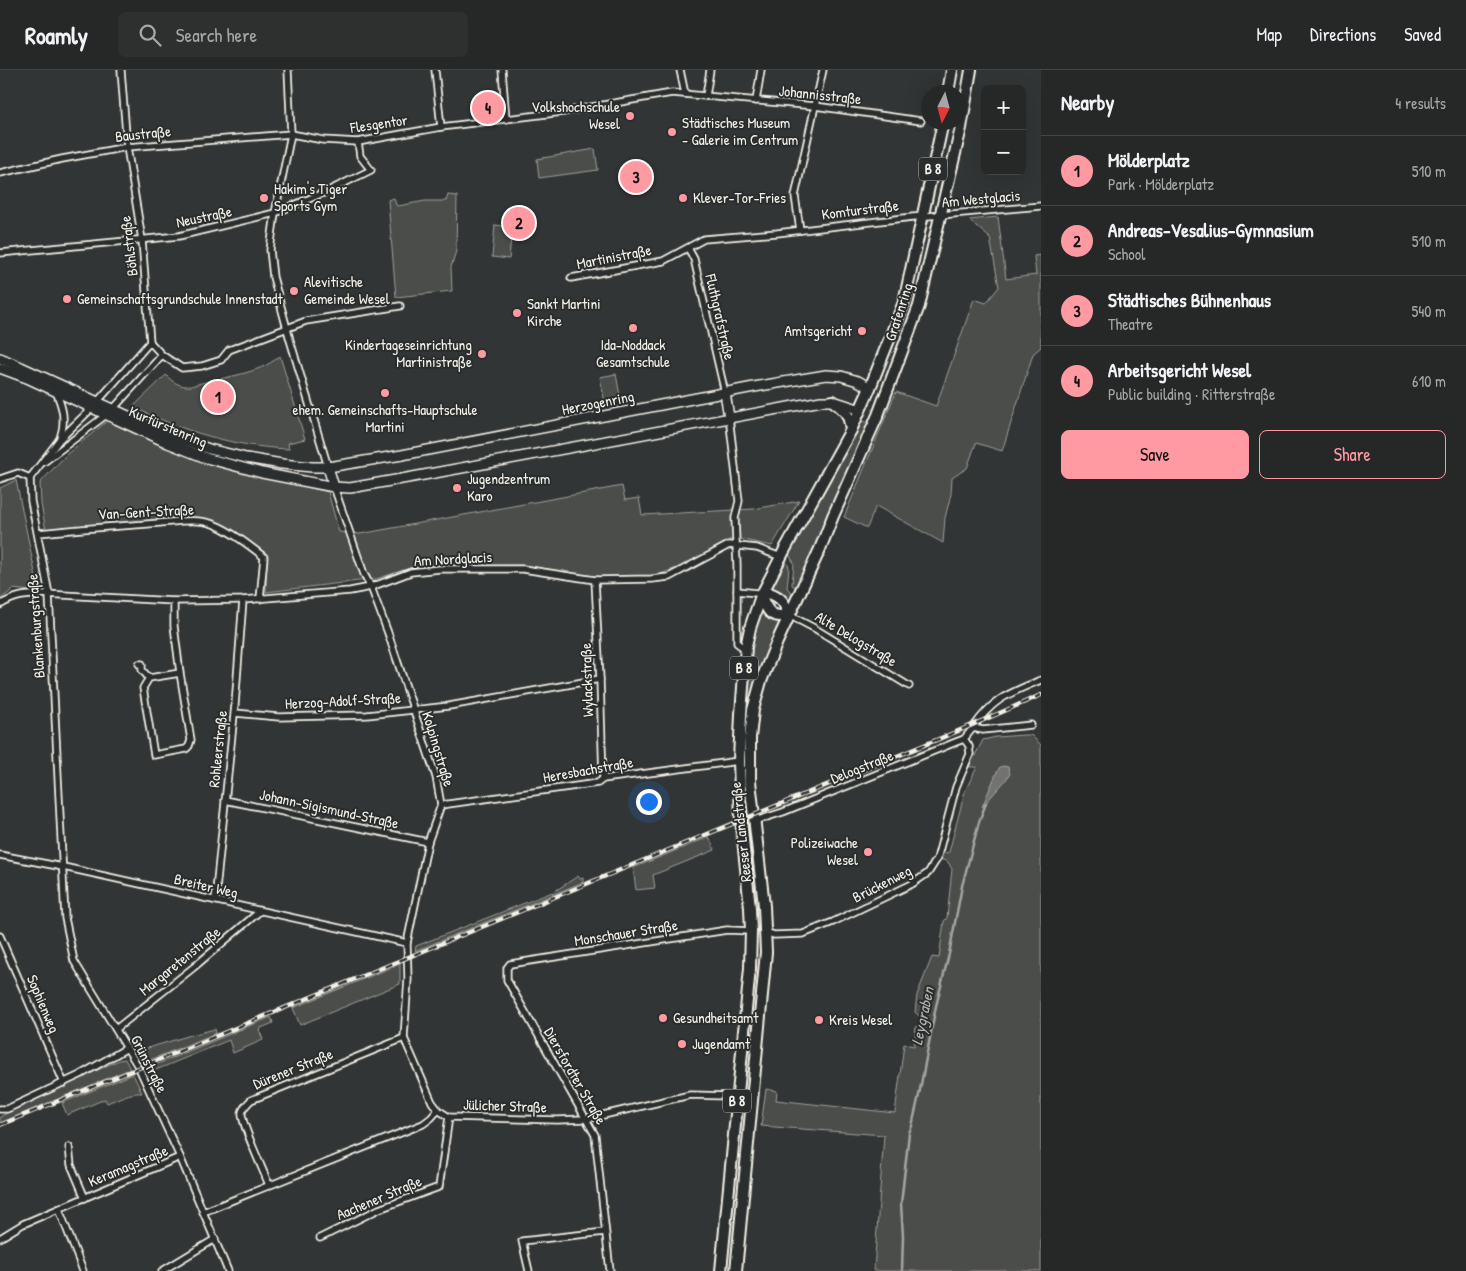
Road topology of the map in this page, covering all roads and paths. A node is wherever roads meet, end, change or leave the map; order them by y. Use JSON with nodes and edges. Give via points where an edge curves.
{"nodes":[{"id":1,"x":121,"y":70,"type":"edge"},
{"id":2,"x":288,"y":70,"type":"edge"},
{"id":3,"x":435,"y":70,"type":"edge"},
{"id":4,"x":502,"y":70,"type":"edge"},
{"id":5,"x":680,"y":70,"type":"edge"},
{"id":6,"x":710,"y":70,"type":"edge"},
{"id":7,"x":761,"y":70,"type":"edge"},
{"id":8,"x":823,"y":70,"type":"edge"},
{"id":9,"x":952,"y":70,"type":"edge"},
{"id":10,"x":971,"y":70,"type":"edge"},
{"id":11,"x":949,"y":85,"type":"edge"},
{"id":12,"x":685,"y":94,"type":"junction"},
{"id":13,"x":706,"y":96,"type":"junction"},
{"id":14,"x":756,"y":102,"type":"junction"},
{"id":15,"x":815,"y":106,"type":"junction"},
{"id":16,"x":506,"y":119,"type":"junction"},
{"id":17,"x":921,"y":121,"type":"dead end"},
{"id":18,"x":441,"y":127,"type":"junction"},
{"id":19,"x":941,"y":130,"type":"edge"},
{"id":20,"x":291,"y":134,"type":"junction"},
{"id":21,"x":358,"y":142,"type":"junction"},
{"id":22,"x":127,"y":147,"type":"junction"},
{"id":23,"x":0,"y":173,"type":"edge"},
{"id":24,"x":1041,"y":206,"type":"edge"},
{"id":25,"x":275,"y":213,"type":"junction"},
{"id":26,"x":922,"y":216,"type":"junction"},
{"id":27,"x":941,"y":216,"type":"junction"},
{"id":28,"x":800,"y":230,"type":"junction"},
{"id":29,"x":142,"y":240,"type":"junction"},
{"id":30,"x":688,"y":248,"type":"junction"},
{"id":31,"x":0,"y":253,"type":"edge"},
{"id":32,"x":571,"y":278,"type":"dead end"},
{"id":33,"x":400,"y":306,"type":"dead end"},
{"id":34,"x":288,"y":328,"type":"junction"},
{"id":35,"x":150,"y":342,"type":"junction"},
{"id":36,"x":162,"y":355,"type":"junction"},
{"id":37,"x":0,"y":358,"type":"edge"},
{"id":38,"x":0,"y":368,"type":"edge"},
{"id":39,"x":870,"y":388,"type":"junction"},
{"id":40,"x":56,"y":392,"type":"junction"},
{"id":41,"x":725,"y":393,"type":"junction"},
{"id":42,"x":98,"y":401,"type":"junction"},
{"id":43,"x":833,"y":401,"type":"junction"},
{"id":44,"x":883,"y":402,"type":"junction"},
{"id":45,"x":114,"y":408,"type":"junction"},
{"id":46,"x":92,"y":409,"type":"junction"},
{"id":47,"x":861,"y":410,"type":"junction"},
{"id":48,"x":106,"y":415,"type":"junction"},
{"id":49,"x":878,"y":415,"type":"junction"},
{"id":50,"x":729,"y":417,"type":"junction"},
{"id":51,"x":851,"y":430,"type":"junction"},
{"id":52,"x":59,"y":440,"type":"junction"},
{"id":53,"x":38,"y":466,"type":"junction"},
{"id":54,"x":328,"y":467,"type":"junction"},
{"id":55,"x":30,"y":478,"type":"junction"},
{"id":56,"x":0,"y":479,"type":"edge"},
{"id":57,"x":334,"y":487,"type":"junction"},
{"id":58,"x":38,"y":533,"type":"junction"},
{"id":59,"x":736,"y":546,"type":"junction"},
{"id":60,"x":781,"y":557,"type":"junction"},
{"id":61,"x":595,"y":580,"type":"junction"},
{"id":62,"x":371,"y":587,"type":"junction"},
{"id":63,"x":738,"y":591,"type":"junction"},
{"id":64,"x":53,"y":594,"type":"junction"},
{"id":65,"x":761,"y":596,"type":"junction"},
{"id":66,"x":260,"y":598,"type":"junction"},
{"id":67,"x":243,"y":600,"type":"junction"},
{"id":68,"x":174,"y":601,"type":"junction"},
{"id":69,"x":0,"y":605,"type":"edge"},
{"id":70,"x":790,"y":615,"type":"junction"},
{"id":71,"x":741,"y":646,"type":"dead end"},
{"id":72,"x":139,"y":664,"type":"dead end"},
{"id":73,"x":180,"y":673,"type":"junction"},
{"id":74,"x":149,"y":678,"type":"junction"},
{"id":75,"x":600,"y":679,"type":"junction"},
{"id":76,"x":1041,"y":680,"type":"edge"},
{"id":77,"x":909,"y":686,"type":"dead end"},
{"id":78,"x":413,"y":710,"type":"junction"},
{"id":79,"x":234,"y":713,"type":"junction"},
{"id":80,"x":1031,"y":725,"type":"dead end"},
{"id":81,"x":973,"y":728,"type":"junction"},
{"id":82,"x":964,"y":739,"type":"junction"},
{"id":83,"x":739,"y":760,"type":"junction"},
{"id":84,"x":603,"y":779,"type":"junction"},
{"id":85,"x":225,"y":800,"type":"junction"},
{"id":86,"x":441,"y":805,"type":"junction"},
{"id":87,"x":754,"y":821,"type":"junction"},
{"id":88,"x":742,"y":826,"type":"junction"},
{"id":89,"x":428,"y":842,"type":"junction"},
{"id":90,"x":0,"y":854,"type":"edge"},
{"id":91,"x":62,"y":866,"type":"junction"},
{"id":92,"x":215,"y":900,"type":"junction"},
{"id":93,"x":260,"y":911,"type":"junction"},
{"id":94,"x":751,"y":931,"type":"junction"},
{"id":95,"x":766,"y":932,"type":"junction"},
{"id":96,"x":0,"y":936,"type":"edge"},
{"id":97,"x":407,"y":943,"type":"junction"},
{"id":98,"x":507,"y":968,"type":"joint"},
{"id":99,"x":116,"y":1029,"type":"junction"},
{"id":100,"x":404,"y":1038,"type":"junction"},
{"id":101,"x":127,"y":1048,"type":"junction"},
{"id":102,"x":64,"y":1083,"type":"junction"},
{"id":103,"x":738,"y":1098,"type":"junction"},
{"id":104,"x":0,"y":1109,"type":"edge"},
{"id":105,"x":438,"y":1110,"type":"junction"},
{"id":106,"x":449,"y":1117,"type":"junction"},
{"id":107,"x":586,"y":1119,"type":"junction"},
{"id":108,"x":69,"y":1147,"type":"dead end"},
{"id":109,"x":180,"y":1158,"type":"junction"},
{"id":110,"x":270,"y":1185,"type":"junction"},
{"id":111,"x":85,"y":1198,"type":"junction"},
{"id":112,"x":59,"y":1209,"type":"junction"},
{"id":113,"x":203,"y":1212,"type":"junction"},
{"id":114,"x":605,"y":1232,"type":"junction"},
{"id":115,"x":0,"y":1238,"type":"edge"},
{"id":116,"x":320,"y":1238,"type":"dead end"},
{"id":117,"x":215,"y":1239,"type":"junction"},
{"id":118,"x":83,"y":1271,"type":"edge"},
{"id":119,"x":162,"y":1271,"type":"edge"},
{"id":120,"x":228,"y":1271,"type":"edge"},
{"id":121,"x":529,"y":1271,"type":"edge"},
{"id":122,"x":610,"y":1271,"type":"edge"},
{"id":123,"x":721,"y":1271,"type":"edge"},
{"id":124,"x":736,"y":1271,"type":"edge"}],
"edges":[{"from":1,"to":22,"type":"street","name":"Böhlstraße"},
{"from":2,"to":20,"type":"street"},
{"from":3,"to":18,"type":"street"},
{"from":4,"to":16,"type":"street"},
{"from":5,"to":12,"type":"street"},
{"from":6,"to":13,"type":"street"},
{"from":7,"to":14,"type":"street"},
{"from":8,"to":15,"type":"street"},
{"from":9,"to":11,"type":"main road"},
{"from":10,"to":27,"type":"main road","number":"B 8"},
{"from":12,"to":13,"type":"street","name":"Johannisstraße"},
{"from":12,"to":16,"type":"street","name":"Johannisstraße","via":[[672,93]]},
{"from":13,"to":14,"type":"street","name":"Johannisstraße"},
{"from":14,"to":15,"type":"street","name":"Johannisstraße"},
{"from":15,"to":17,"type":"street","name":"Johannisstraße"},
{"from":15,"to":28,"type":"street","via":[[795,196]]},
{"from":16,"to":18,"type":"street","name":"Flesgentor"},
{"from":18,"to":21,"type":"street","name":"Flesgentor"},
{"from":19,"to":26,"type":"main road","number":"B 8"},
{"from":20,"to":21,"type":"street","name":"Flesgentor"},
{"from":20,"to":22,"type":"street","name":"Baustraße"},
{"from":20,"to":25,"type":"street"},
{"from":21,"to":25,"type":"street","name":"Neustraße","via":[[360,156],[371,170]]},
{"from":22,"to":23,"type":"street","name":"Baustraße"},
{"from":22,"to":29,"type":"street","name":"Böhlstraße"},
{"from":24,"to":27,"type":"street","name":"Am Westglacis"},
{"from":25,"to":29,"type":"street","name":"Neustraße","via":[[179,236]]},
{"from":25,"to":34,"type":"street","via":[[270,250],[273,277]]},
{"from":26,"to":27,"type":"street","name":"Am Westglacis"},
{"from":26,"to":28,"type":"street","name":"Komturstraße"},
{"from":26,"to":39,"type":"main road","name":"Grafenring","number":"B 8","via":[[904,302]]},
{"from":27,"to":44,"type":"main road","name":"Grafenring","number":"B 8","via":[[919,306]]},
{"from":28,"to":30,"type":"street","name":"Komturstraße","via":[[704,239]]},
{"from":29,"to":31,"type":"street","name":"Neustraße"},
{"from":29,"to":35,"type":"street","name":"Böhlstraße"},
{"from":30,"to":32,"type":"street","name":"Martinistraße","via":[[663,261]]},
{"from":30,"to":41,"type":"street","name":"Fluthgrafstraße","via":[[694,259]]},
{"from":33,"to":34,"type":"street","via":[[306,321]]},
{"from":34,"to":36,"type":"street","via":[[229,350],[221,360],[202,366],[182,368]]},
{"from":34,"to":54,"type":"street"},
{"from":35,"to":36,"type":"street"},
{"from":35,"to":42,"type":"street"},
{"from":36,"to":45,"type":"street"},
{"from":37,"to":42,"type":"main road","name":"Kurfürstenring"},
{"from":38,"to":40,"type":"main road","name":"Kurfürstenring"},
{"from":39,"to":41,"type":"main road","name":"Herzogenring","via":[[858,381],[826,375]]},
{"from":39,"to":44,"type":"main road"},
{"from":39,"to":47,"type":"main road","name":"Grafenring","number":"B 8"},
{"from":40,"to":46,"type":"main road","name":"Kurfürstenring"},
{"from":40,"to":52,"type":"street","via":[[64,415]]},
{"from":41,"to":50,"type":"main road"},
{"from":41,"to":54,"type":"main road","name":"Herzogenring"},
{"from":42,"to":45,"type":"main road","name":"Kurfürstenring"},
{"from":42,"to":46,"type":"main road"},
{"from":43,"to":47,"type":"main road"},
{"from":43,"to":50,"type":"main road"},
{"from":43,"to":51,"type":"main road","via":[[847,413]]},
{"from":44,"to":49,"type":"main road","name":"Grafenring","number":"B 8"},
{"from":45,"to":48,"type":"main road"},
{"from":45,"to":54,"type":"main road","name":"Kurfürstenring","via":[[172,436],[210,449],[282,464]]},
{"from":46,"to":48,"type":"main road","name":"Kurfürstenring"},
{"from":46,"to":52,"type":"street"},
{"from":47,"to":49,"type":"main road"},
{"from":47,"to":51,"type":"main road","name":"Reeser Landstraße","number":"B 8"},
{"from":48,"to":53,"type":"street"},
{"from":48,"to":57,"type":"main road","name":"Kurfürstenring","via":[[206,458]]},
{"from":49,"to":70,"type":"main road","name":"Reeser Landstraße","number":"B 8"},
{"from":50,"to":57,"type":"main road","via":[[350,488]]},
{"from":50,"to":59,"type":"street","via":[[739,501],[735,518]]},
{"from":51,"to":60,"type":"main road","name":"Reeser Landstraße","number":"B 8"},
{"from":52,"to":53,"type":"street"},
{"from":53,"to":55,"type":"street"},
{"from":54,"to":57,"type":"main road"},
{"from":55,"to":56,"type":"street","via":[[18,473]]},
{"from":55,"to":58,"type":"street","name":"Blankenburgstraße"},
{"from":57,"to":62,"type":"street","name":"Kolpingstraße"},
{"from":58,"to":64,"type":"street","name":"Blankenburgstraße"},
{"from":58,"to":66,"type":"street","name":"Van-Gent-Straße","via":[[174,522],[214,524],[264,557]]},
{"from":59,"to":60,"type":"street","name":"Am Nordglacis","via":[[757,548]]},
{"from":59,"to":61,"type":"street","name":"Am Nordglacis","via":[[729,545],[669,577]]},
{"from":59,"to":63,"type":"street"},
{"from":60,"to":65,"type":"main road","name":"Reeser Landstraße","number":"B 8"},
{"from":61,"to":62,"type":"street","name":"Am Nordglacis","via":[[523,569],[440,569],[411,572]]},
{"from":61,"to":75,"type":"street","name":"Wylackstraße"},
{"from":62,"to":66,"type":"street","name":"Am Nordglacis"},
{"from":62,"to":78,"type":"street","name":"Kolpingstraße"},
{"from":63,"to":65,"type":"street"},
{"from":63,"to":71,"type":"street","via":[[737,643]]},
{"from":64,"to":68,"type":"street","name":"Am Nordglacis"},
{"from":64,"to":69,"type":"street","name":"Am Nordglacis","via":[[23,595]]},
{"from":64,"to":91,"type":"street","name":"Blankenburgstraße"},
{"from":65,"to":70,"type":"main road","via":[[769,593],[776,596]]},
{"from":65,"to":70,"type":"main road","via":[[770,613],[780,617]]},
{"from":65,"to":83,"type":"main road","name":"Reeser Landstraße","number":"B 8","via":[[746,648]]},
{"from":66,"to":67,"type":"street","name":"Am Nordglacis"},
{"from":67,"to":68,"type":"street","name":"Am Nordglacis"},
{"from":67,"to":79,"type":"street","name":"Rohleerstraße"},
{"from":68,"to":73,"type":"street"},
{"from":70,"to":77,"type":"street","name":"Alte Delogstraße"},
{"from":70,"to":87,"type":"main road","name":"Reeser Landstraße","number":"B 8","via":[[761,681],[753,710],[750,781]]},
{"from":72,"to":74,"type":"street"},
{"from":73,"to":74,"type":"street"},
{"from":73,"to":74,"type":"street","via":[[190,746],[154,755],[143,688]]},
{"from":75,"to":78,"type":"street","name":"Herzog-Adolf-Straße"},
{"from":75,"to":84,"type":"street","name":"Wylackstraße"},
{"from":76,"to":81,"type":"street","name":"Delogstraße","via":[[994,702]]},
{"from":78,"to":79,"type":"street","name":"Herzog-Adolf-Straße","via":[[366,715],[278,717]]},
{"from":78,"to":86,"type":"street","name":"Kolpingstraße","via":[[436,777]]},
{"from":79,"to":85,"type":"street","name":"Rohleerstraße"},
{"from":80,"to":81,"type":"street","via":[[983,730]]},
{"from":81,"to":82,"type":"street","name":"Delogstraße"},
{"from":82,"to":87,"type":"street","name":"Delogstraße"},
{"from":82,"to":95,"type":"street","name":"Brückenweg","via":[[970,754],[956,787],[937,859],[928,873],[912,884],[803,934]]},
{"from":83,"to":84,"type":"street","name":"Heresbachstraße"},
{"from":83,"to":88,"type":"main road","name":"Reeser Landstraße","number":"B 8"},
{"from":84,"to":86,"type":"street","name":"Heresbachstraße","via":[[598,783]]},
{"from":85,"to":89,"type":"street","name":"Johann-Sigismund-Straße"},
{"from":85,"to":92,"type":"street","name":"Rohleerstraße"},
{"from":86,"to":89,"type":"street","name":"Kolpingstraße"},
{"from":87,"to":88,"type":"main road"},
{"from":87,"to":95,"type":"main road","name":"Reeser Landstraße","number":"B 8"},
{"from":88,"to":94,"type":"main road","name":"Reeser Landstraße","number":"B 8"},
{"from":89,"to":97,"type":"street","name":"Kolpingstraße"},
{"from":90,"to":91,"type":"street","name":"Breiter Weg"},
{"from":91,"to":92,"type":"street","name":"Breiter Weg"},
{"from":91,"to":99,"type":"street","name":"Grünstraße","via":[[65,918],[74,961]]},
{"from":92,"to":93,"type":"street","name":"Breiter Weg"},
{"from":93,"to":97,"type":"street","name":"Breiter Weg"},
{"from":93,"to":99,"type":"street","name":"Margaretenstraße"},
{"from":94,"to":95,"type":"main road"},
{"from":94,"to":98,"type":"street","name":"Monschauer Straße","via":[[727,930],[510,964]]},
{"from":94,"to":103,"type":"main road","name":"Reeser Landstraße","number":"B 8"},
{"from":95,"to":124,"type":"main road","name":"Reeser Landstraße","number":"B 8"},
{"from":96,"to":102,"type":"street","name":"Sophienweg"},
{"from":97,"to":100,"type":"street","name":"Kolpingstraße"},
{"from":98,"to":107,"type":"street","name":"Diersfordter Straße","via":[[506,980]]},
{"from":99,"to":101,"type":"street","name":"Grünstraße"},
{"from":100,"to":105,"type":"street","name":"Kolpingstraße"},
{"from":100,"to":110,"type":"street","name":"Dürener Straße","via":[[251,1100],[244,1106],[242,1114],[251,1142]]},
{"from":101,"to":102,"type":"street"},
{"from":101,"to":109,"type":"street","name":"Grünstraße"},
{"from":102,"to":104,"type":"street","via":[[8,1109]]},
{"from":103,"to":107,"type":"street","name":"Jülicher Straße","via":[[690,1095]]},
{"from":103,"to":123,"type":"main road","name":"Reeser Landstraße","number":"B 8"},
{"from":105,"to":106,"type":"street","name":"Jülicher Straße"},
{"from":105,"to":110,"type":"street","via":[[423,1124]]},
{"from":106,"to":107,"type":"street","name":"Jülicher Straße"},
{"from":106,"to":116,"type":"street","name":"Aachener Straße","via":[[439,1187],[379,1209]]},
{"from":107,"to":114,"type":"street","name":"Diersfordter Straße","via":[[595,1135]]},
{"from":108,"to":111,"type":"street","name":"Keramagstraße","via":[[71,1165]]},
{"from":109,"to":111,"type":"street","name":"Keramagstraße"},
{"from":109,"to":113,"type":"street","name":"Grünstraße"},
{"from":110,"to":113,"type":"street"},
{"from":111,"to":112,"type":"street","name":"Keramagstraße"},
{"from":112,"to":115,"type":"street","name":"Keramagstraße"},
{"from":112,"to":118,"type":"street"},
{"from":113,"to":117,"type":"street","name":"Grünstraße"},
{"from":114,"to":121,"type":"street","via":[[522,1241]]},
{"from":114,"to":122,"type":"street","name":"Diersfordter Straße"},
{"from":117,"to":119,"type":"street"},
{"from":117,"to":120,"type":"street","name":"Grünstraße"}]}
